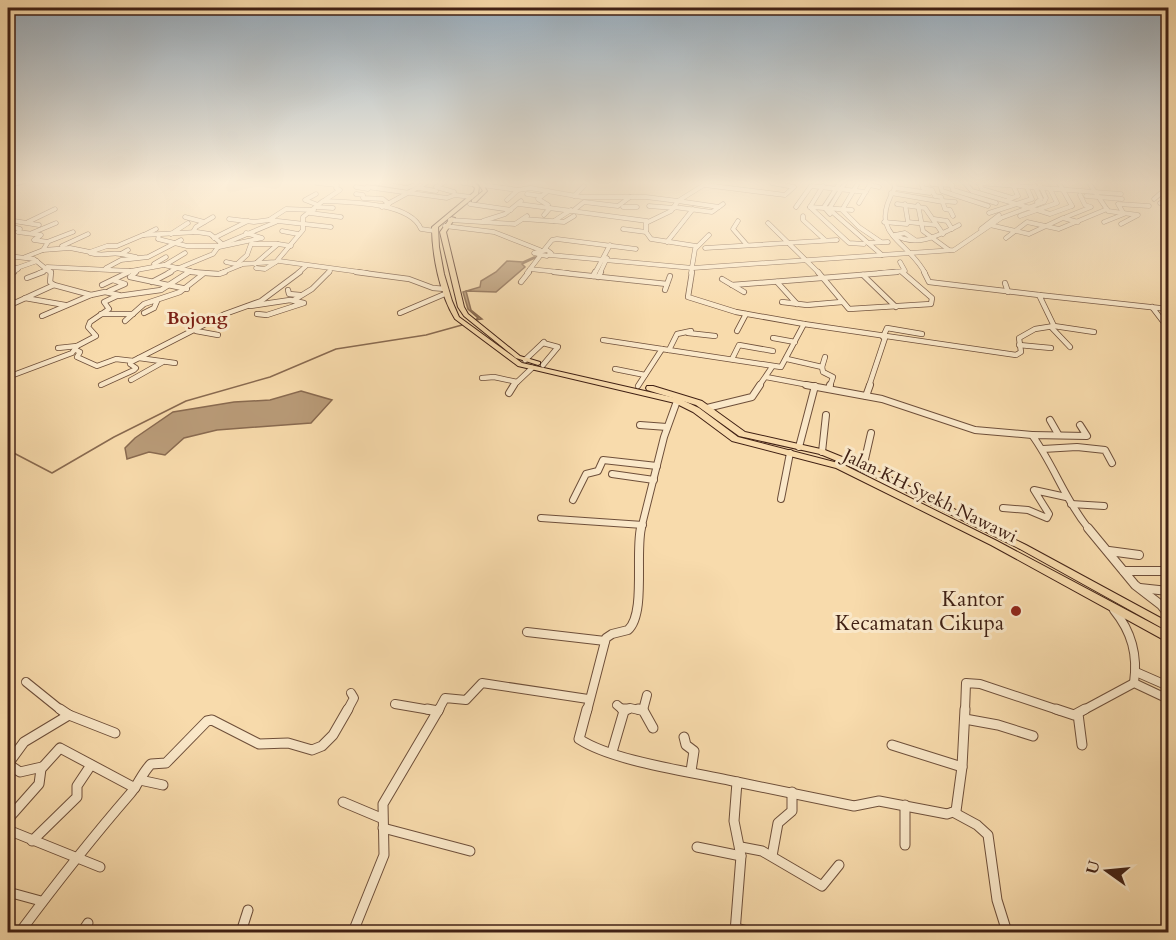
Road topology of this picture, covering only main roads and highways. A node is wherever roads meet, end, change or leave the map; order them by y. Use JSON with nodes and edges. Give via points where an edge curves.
{"nodes":[{"id":1,"x":439,"y":227,"type":"edge"},
{"id":2,"x":443,"y":228,"type":"junction"},
{"id":3,"x":612,"y":383,"type":"junction"},
{"id":4,"x":1168,"y":632,"type":"edge"}],
"edges":[{"from":1,"to":2,"type":"main road"},
{"from":2,"to":3,"type":"main road","name":"Jalan KH Syekh Nawawi","via":[[465,315],[525,360]]},
{"from":2,"to":3,"type":"main road","name":"Jalan KH Syekh Nawawi","via":[[447,291],[457,318],[516,363]]},
{"from":3,"to":4,"type":"main road","name":"Jalan KH Syekh Nawawi","via":[[677,401],[735,439],[849,471]]},
{"from":3,"to":4,"type":"main road","name":"Jalan KH Syekh Nawawi","via":[[688,398],[742,434],[822,452],[862,468],[1023,547]]}]}
